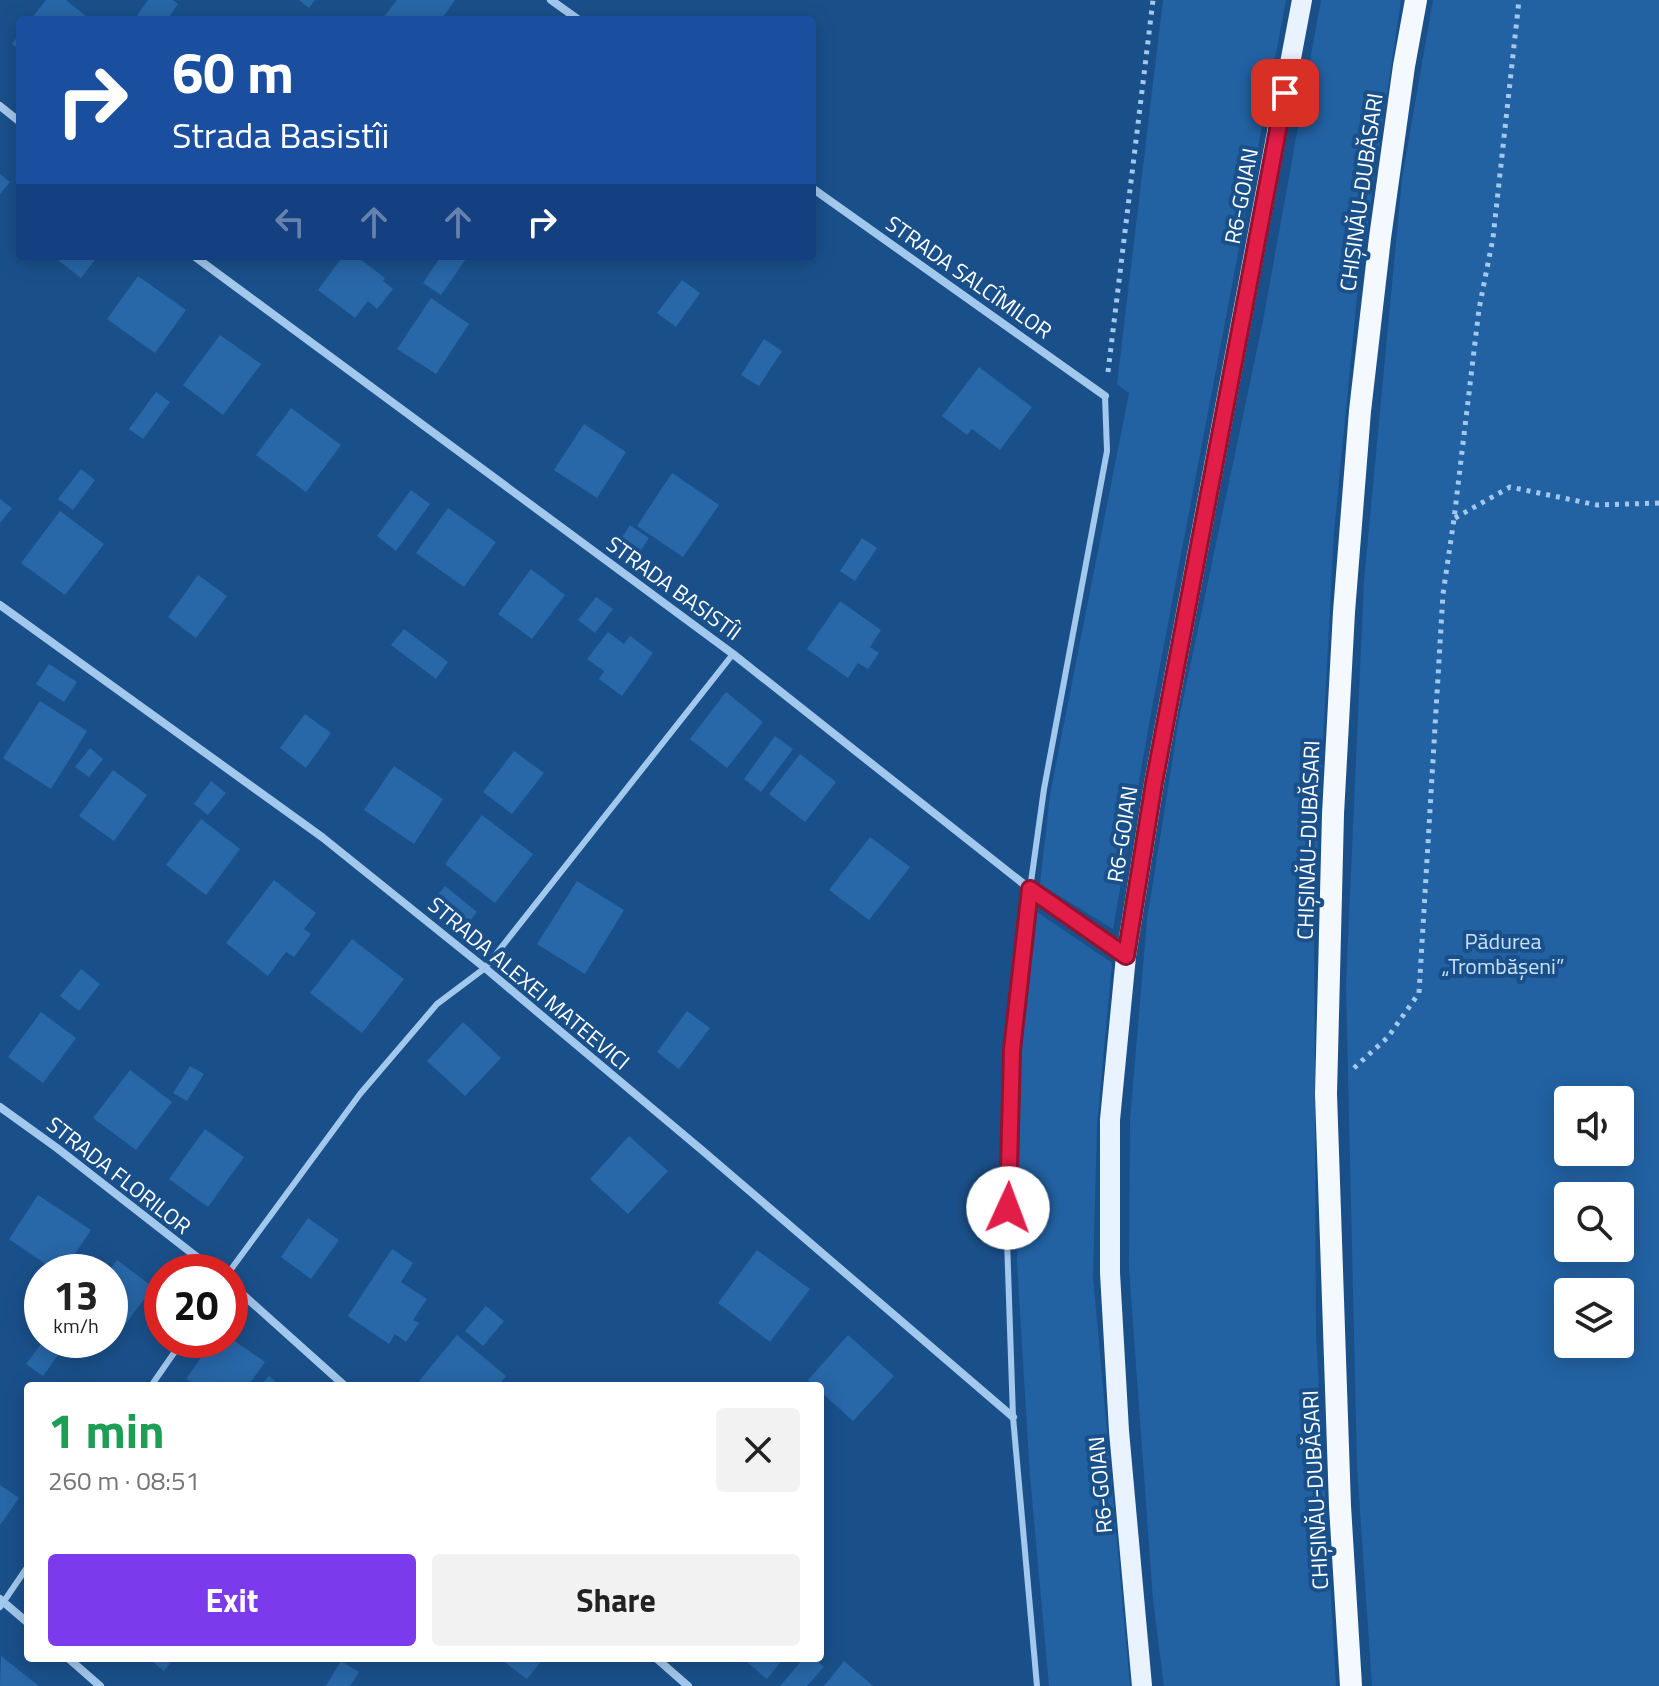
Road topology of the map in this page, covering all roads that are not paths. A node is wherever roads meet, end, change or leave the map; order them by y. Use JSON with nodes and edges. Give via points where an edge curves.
{"nodes":[{"id":1,"x":551,"y":0,"type":"edge"},
{"id":2,"x":1302,"y":0,"type":"edge"},
{"id":3,"x":1416,"y":0,"type":"edge"},
{"id":4,"x":573,"y":16,"type":"edge"},
{"id":5,"x":0,"y":106,"type":"edge"},
{"id":6,"x":16,"y":119,"type":"edge"},
{"id":7,"x":816,"y":191,"type":"edge"},
{"id":8,"x":199,"y":260,"type":"edge"},
{"id":9,"x":1105,"y":396,"type":"joint"},
{"id":10,"x":0,"y":605,"type":"edge"},
{"id":11,"x":733,"y":654,"type":"junction"},
{"id":12,"x":1030,"y":889,"type":"junction"},
{"id":13,"x":1126,"y":956,"type":"junction"},
{"id":14,"x":485,"y":968,"type":"junction"},
{"id":15,"x":0,"y":1107,"type":"edge"},
{"id":16,"x":193,"y":1254,"type":"edge"},
{"id":17,"x":242,"y":1254,"type":"edge"},
{"id":18,"x":248,"y":1299,"type":"edge"},
{"id":19,"x":170,"y":1358,"type":"edge"},
{"id":20,"x":154,"y":1382,"type":"edge"},
{"id":21,"x":341,"y":1382,"type":"edge"},
{"id":22,"x":1013,"y":1417,"type":"junction"},
{"id":23,"x":24,"y":1571,"type":"edge"},
{"id":24,"x":1,"y":1603,"type":"edge"},
{"id":25,"x":24,"y":1620,"type":"edge"},
{"id":26,"x":73,"y":1662,"type":"edge"},
{"id":27,"x":661,"y":1662,"type":"edge"},
{"id":28,"x":100,"y":1686,"type":"edge"},
{"id":29,"x":688,"y":1686,"type":"edge"},
{"id":30,"x":1037,"y":1686,"type":"edge"},
{"id":31,"x":1142,"y":1686,"type":"edge"},
{"id":32,"x":1351,"y":1686,"type":"edge"}],
"edges":[{"from":1,"to":4,"type":"street"},
{"from":2,"to":13,"type":"main road","name":"R6-GOIAN"},
{"from":3,"to":32,"type":"highway","name":"CHIȘINĂU-DUBĂSARI","via":[[1360,411],[1333,814],[1326,1094]]},
{"from":5,"to":6,"type":"street"},
{"from":7,"to":9,"type":"street","name":"STRADA SALCÎMILOR"},
{"from":8,"to":11,"type":"street","name":"STRADA BASISTÎI"},
{"from":9,"to":12,"type":"lane","via":[[1107,451]]},
{"from":10,"to":14,"type":"street","name":"STRADA ALEXEI MATEEVICI","via":[[322,837]]},
{"from":11,"to":12,"type":"street","name":"STRADA BASISTÎI"},
{"from":11,"to":14,"type":"lane"},
{"from":12,"to":13,"type":"street","name":"STRADA BASISTÎI"},
{"from":12,"to":22,"type":"lane","via":[[1012,1050],[1007,1240]]},
{"from":13,"to":31,"type":"main road","name":"R6-GOIAN","via":[[1110,1120],[1110,1273]]},
{"from":14,"to":17,"type":"lane","via":[[437,1004],[360,1094]]},
{"from":14,"to":22,"type":"street","name":"STRADA ALEXEI MATEEVICI"},
{"from":15,"to":16,"type":"street","name":"STRADA FLORILOR"},
{"from":18,"to":21,"type":"street"},
{"from":19,"to":20,"type":"lane"},
{"from":22,"to":30,"type":"lane"},
{"from":23,"to":24,"type":"lane"},
{"from":24,"to":25,"type":"street"},
{"from":26,"to":28,"type":"street"},
{"from":27,"to":29,"type":"street"}]}
